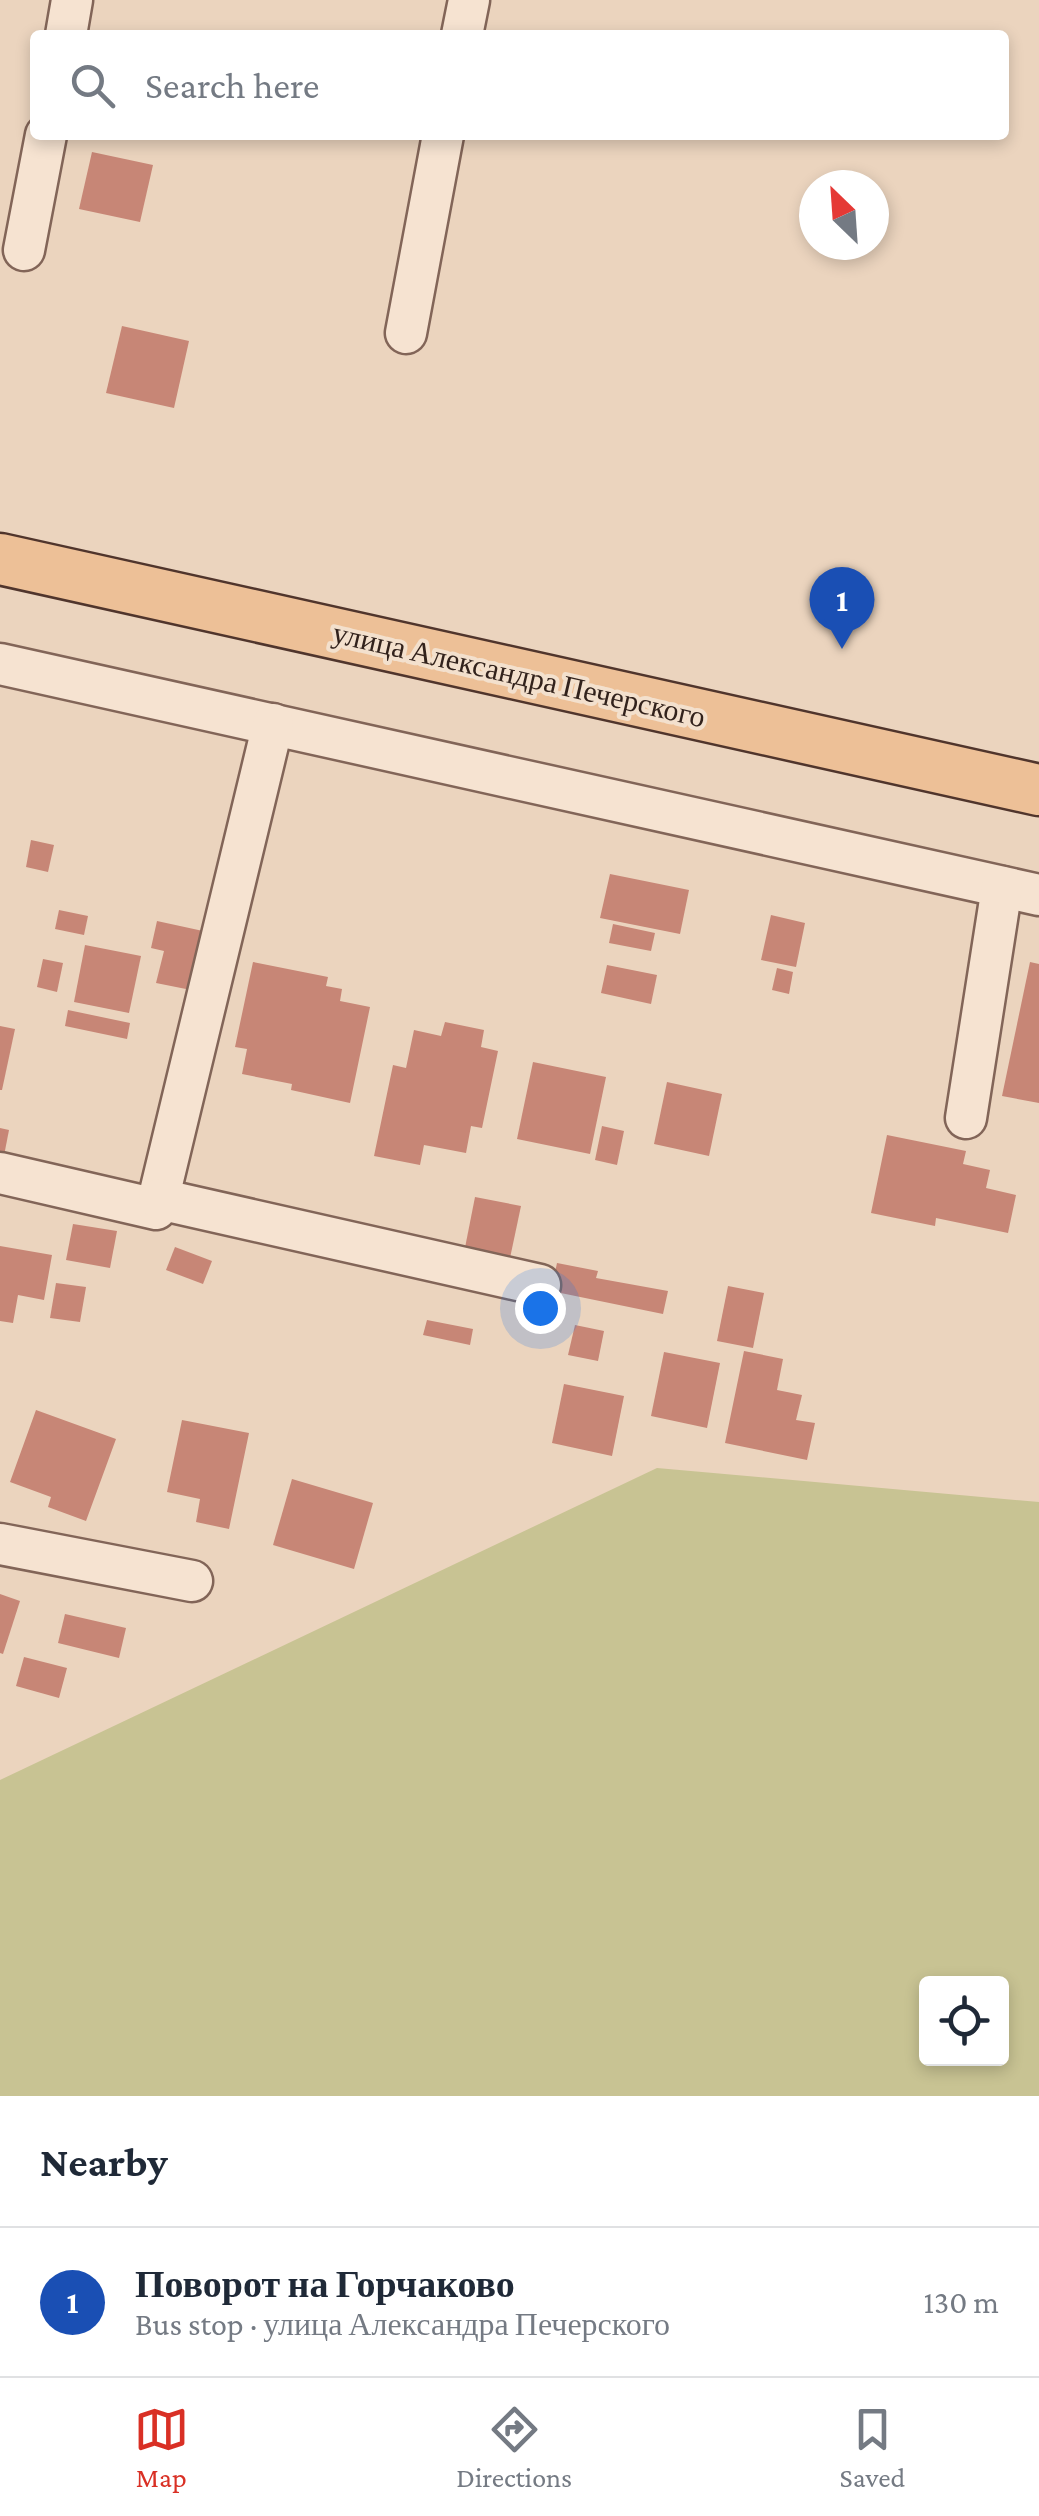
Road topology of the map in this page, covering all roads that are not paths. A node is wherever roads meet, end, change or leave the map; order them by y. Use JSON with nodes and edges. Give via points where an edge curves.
{"nodes":[{"id":1,"x":72,"y":0,"type":"edge"},
{"id":2,"x":468,"y":0,"type":"edge"},
{"id":3,"x":67,"y":30,"type":"edge"},
{"id":4,"x":463,"y":30,"type":"edge"},
{"id":5,"x":45,"y":140,"type":"edge"},
{"id":6,"x":442,"y":140,"type":"edge"},
{"id":7,"x":24,"y":250,"type":"dead end"},
{"id":8,"x":406,"y":333,"type":"dead end"},
{"id":9,"x":0,"y":559,"type":"edge"},
{"id":10,"x":0,"y":664,"type":"edge"},
{"id":11,"x":273,"y":724,"type":"junction"},
{"id":12,"x":1039,"y":790,"type":"edge"},
{"id":13,"x":1021,"y":891,"type":"edge"},
{"id":14,"x":966,"y":1118,"type":"dead end"},
{"id":15,"x":0,"y":1173,"type":"edge"},
{"id":16,"x":159,"y":1200,"type":"junction"},
{"id":17,"x":540,"y":1285,"type":"dead end"},
{"id":18,"x":0,"y":1544,"type":"edge"},
{"id":19,"x":192,"y":1580,"type":"dead end"}],
"edges":[{"from":1,"to":3,"type":"street"},
{"from":2,"to":4,"type":"street"},
{"from":5,"to":7,"type":"street"},
{"from":6,"to":8,"type":"street"},
{"from":9,"to":12,"type":"main road","name":"улица Александра Печерского"},
{"from":10,"to":11,"type":"street"},
{"from":11,"to":13,"type":"street"},
{"from":11,"to":16,"type":"street"},
{"from":13,"to":14,"type":"street"},
{"from":15,"to":16,"type":"street","via":[[156,1209]]},
{"from":16,"to":17,"type":"street"},
{"from":18,"to":19,"type":"street"}]}
